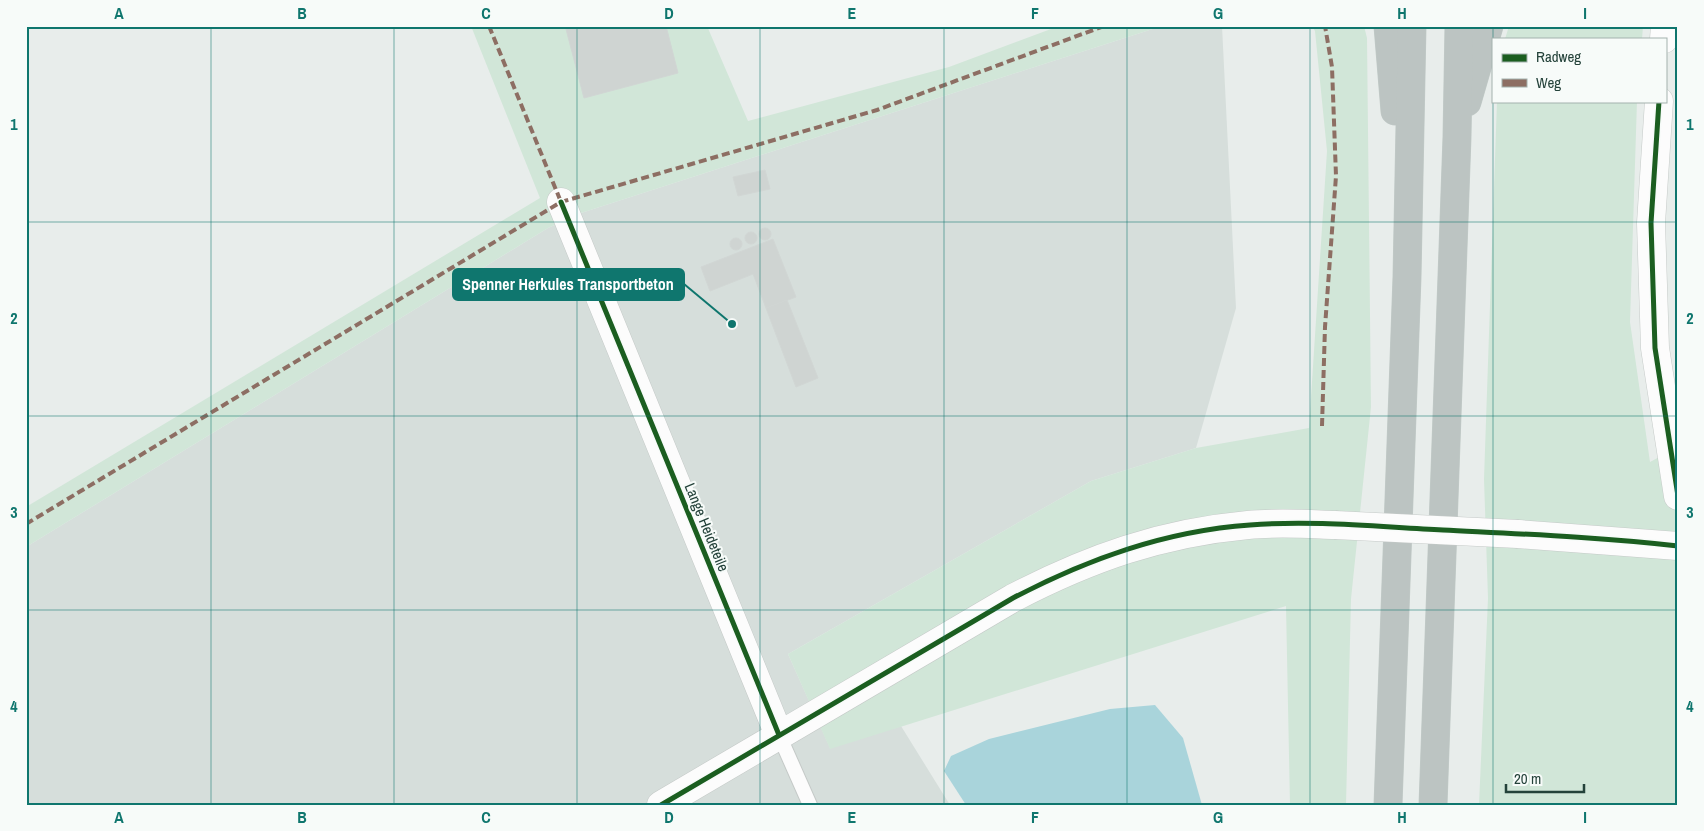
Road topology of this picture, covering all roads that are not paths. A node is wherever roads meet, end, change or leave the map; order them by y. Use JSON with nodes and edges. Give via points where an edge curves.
{"nodes":[{"id":1,"x":1388,"y":26,"type":"edge"},
{"id":2,"x":1412,"y":26,"type":"edge"},
{"id":3,"x":1459,"y":26,"type":"edge"},
{"id":4,"x":1489,"y":26,"type":"edge"},
{"id":5,"x":1659,"y":102,"type":"edge"},
{"id":6,"x":1457,"y":137,"type":"junction"},
{"id":7,"x":560,"y":202,"type":"dead end"},
{"id":8,"x":1406,"y":277,"type":"junction"},
{"id":9,"x":1678,"y":496,"type":"edge"},
{"id":10,"x":1670,"y":545,"type":"edge"},
{"id":11,"x":779,"y":735,"type":"junction"},
{"id":12,"x":661,"y":805,"type":"edge"},
{"id":13,"x":810,"y":805,"type":"edge"},
{"id":14,"x":1388,"y":805,"type":"edge"},
{"id":15,"x":1433,"y":805,"type":"edge"}],
"edges":[{"from":1,"to":8,"type":"highway"},
{"from":2,"to":8,"type":"highway"},
{"from":3,"to":6,"type":"highway"},
{"from":4,"to":6,"type":"highway"},
{"from":5,"to":9,"type":"street","via":[[1651,224],[1654,348]]},
{"from":6,"to":15,"type":"highway"},
{"from":7,"to":11,"type":"street","name":"Lange Heideteile"},
{"from":8,"to":14,"type":"highway"},
{"from":10,"to":11,"type":"street","bridge":true,"via":[[1518,534],[1267,524],[1207,530],[1149,542],[1086,562],[1049,579]]},
{"from":11,"to":12,"type":"street"},
{"from":11,"to":13,"type":"lane"}]}
